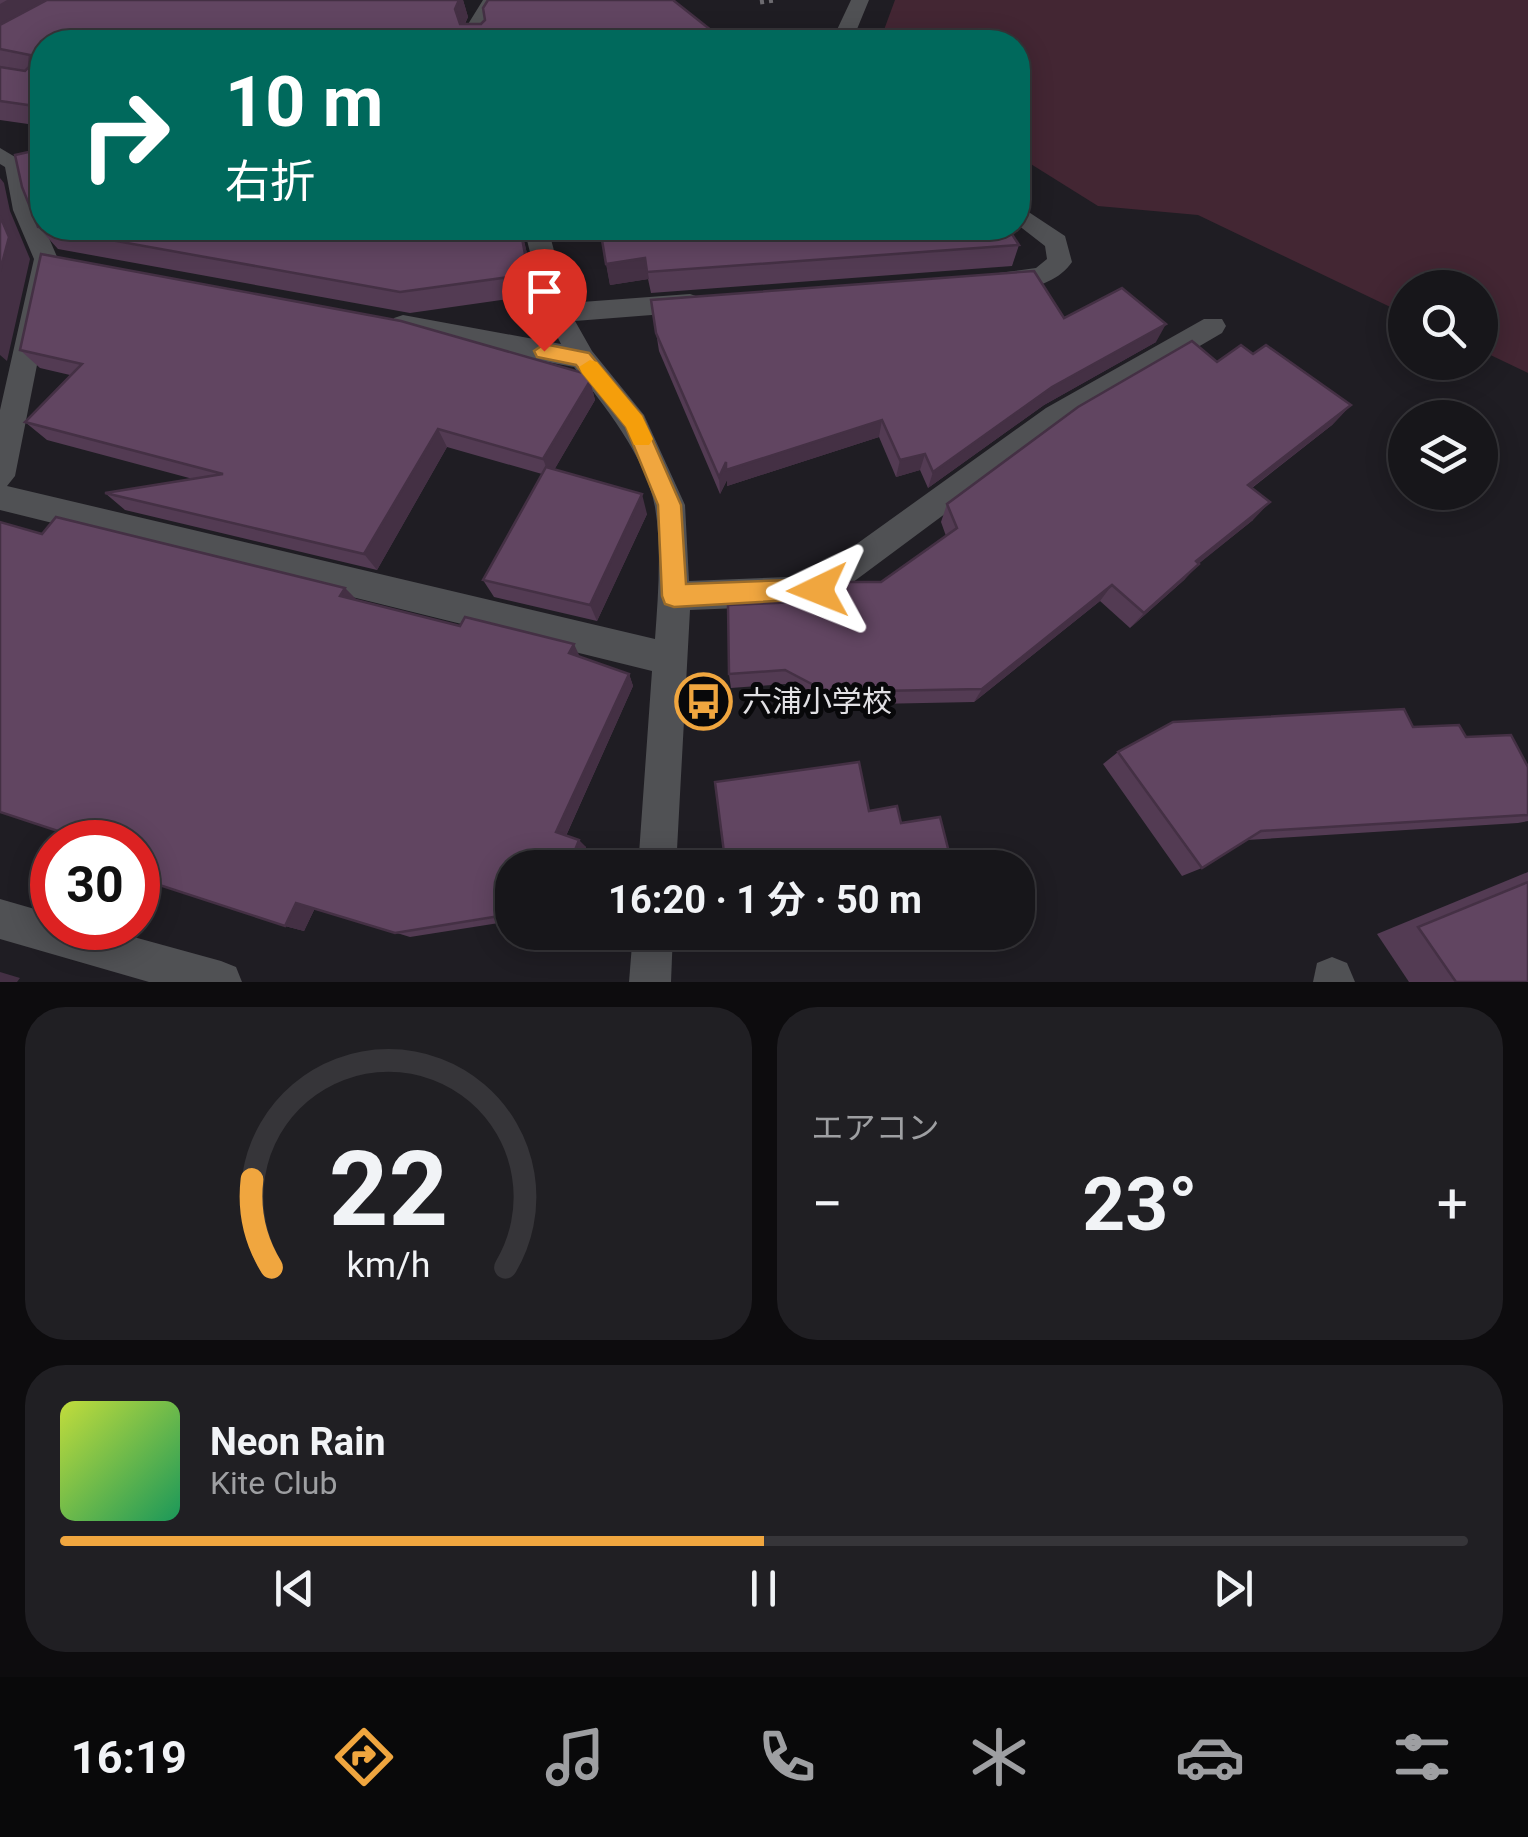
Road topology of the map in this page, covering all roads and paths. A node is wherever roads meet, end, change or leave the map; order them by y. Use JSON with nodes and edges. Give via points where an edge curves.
{"nodes":[{"id":1,"x":774,"y":0,"type":"edge"},
{"id":2,"x":860,"y":0,"type":"edge"},
{"id":3,"x":760,"y":2,"type":"edge"},
{"id":4,"x":847,"y":30,"type":"edge"},
{"id":5,"x":0,"y":155,"type":"edge"},
{"id":6,"x":30,"y":218,"type":"edge"},
{"id":7,"x":1030,"y":221,"type":"edge"},
{"id":8,"x":43,"y":240,"type":"edge"},
{"id":9,"x":539,"y":240,"type":"edge"},
{"id":10,"x":965,"y":282,"type":"edge"},
{"id":11,"x":713,"y":302,"type":"edge"},
{"id":12,"x":558,"y":313,"type":"junction"},
{"id":13,"x":372,"y":319,"type":"edge"},
{"id":14,"x":1213,"y":326,"type":"dead end"},
{"id":15,"x":582,"y":358,"type":"junction"},
{"id":16,"x":0,"y":476,"type":"edge"},
{"id":17,"x":0,"y":497,"type":"edge"},
{"id":18,"x":674,"y":596,"type":"junction"},
{"id":19,"x":670,"y":659,"type":"junction"},
{"id":20,"x":658,"y":850,"type":"edge"},
{"id":21,"x":0,"y":919,"type":"edge"},
{"id":22,"x":652,"y":950,"type":"edge"},
{"id":23,"x":220,"y":982,"type":"edge"},
{"id":24,"x":650,"y":982,"type":"edge"}],
"edges":[{"from":1,"to":3,"type":"path"},
{"from":2,"to":4,"type":"street"},
{"from":5,"to":6,"type":"street","via":[[16,164]]},
{"from":7,"to":10,"type":"street","via":[[1056,242],[1060,262],[1042,276]]},
{"from":8,"to":16,"type":"street","via":[[56,261]]},
{"from":9,"to":12,"type":"street"},
{"from":11,"to":12,"type":"street"},
{"from":12,"to":15,"type":"street"},
{"from":13,"to":15,"type":"street"},
{"from":14,"to":18,"type":"street","via":[[1056,416],[818,590]]},
{"from":15,"to":18,"type":"street","via":[[634,422],[670,505]]},
{"from":17,"to":19,"type":"street"},
{"from":18,"to":19,"type":"street"},
{"from":19,"to":20,"type":"street"},
{"from":21,"to":23,"type":"street"},
{"from":22,"to":24,"type":"street"}]}
